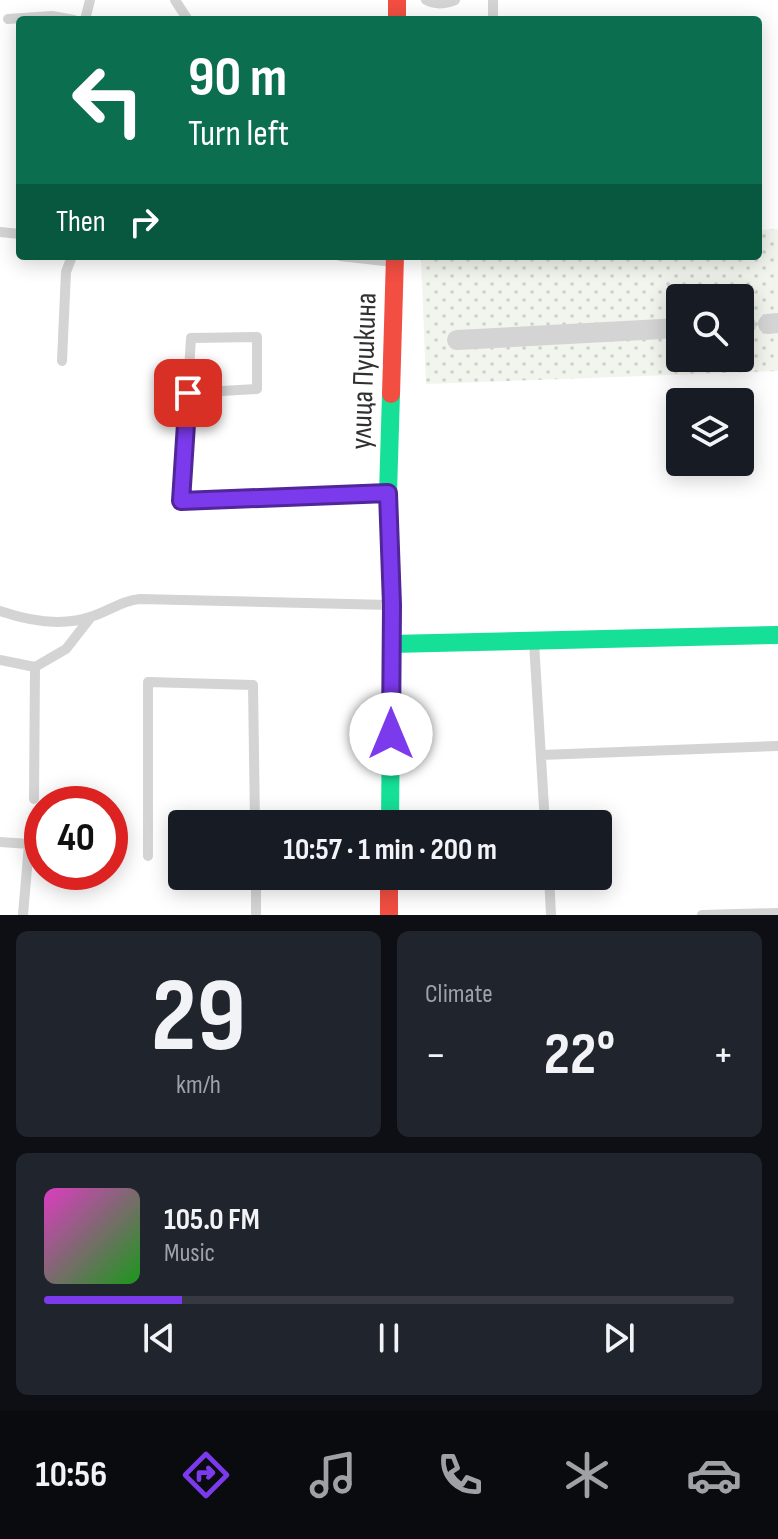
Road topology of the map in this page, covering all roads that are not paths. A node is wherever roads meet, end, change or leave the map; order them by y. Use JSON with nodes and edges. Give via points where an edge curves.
{"nodes":[{"id":1,"x":426,"y":0,"type":"edge"},
{"id":2,"x":455,"y":0,"type":"edge"},
{"id":3,"x":16,"y":18,"type":"edge"},
{"id":4,"x":8,"y":19,"type":"dead end"},
{"id":5,"x":70,"y":260,"type":"edge"},
{"id":6,"x":395,"y":260,"type":"edge"},
{"id":7,"x":666,"y":329,"type":"edge"},
{"id":8,"x":457,"y":340,"type":"dead end"},
{"id":9,"x":62,"y":361,"type":"dead end"},
{"id":10,"x":188,"y":393,"type":"junction"},
{"id":11,"x":388,"y":493,"type":"junction"},
{"id":12,"x":392,"y":605,"type":"junction"},
{"id":13,"x":0,"y":611,"type":"edge"},
{"id":14,"x":91,"y":617,"type":"junction"},
{"id":15,"x":778,"y":635,"type":"edge"},
{"id":16,"x":533,"y":641,"type":"junction"},
{"id":17,"x":391,"y":644,"type":"junction"},
{"id":18,"x":0,"y":660,"type":"edge"},
{"id":19,"x":35,"y":667,"type":"junction"},
{"id":20,"x":778,"y":746,"type":"edge"},
{"id":21,"x":541,"y":755,"type":"junction"},
{"id":22,"x":34,"y":786,"type":"edge"},
{"id":23,"x":255,"y":810,"type":"edge"},
{"id":24,"x":390,"y":810,"type":"edge"},
{"id":25,"x":544,"y":810,"type":"edge"},
{"id":26,"x":0,"y":842,"type":"edge"},
{"id":27,"x":148,"y":856,"type":"dead end"},
{"id":28,"x":256,"y":890,"type":"edge"},
{"id":29,"x":389,"y":890,"type":"edge"},
{"id":30,"x":550,"y":890,"type":"edge"},
{"id":31,"x":778,"y":913,"type":"edge"},
{"id":32,"x":23,"y":915,"type":"edge"},
{"id":33,"x":256,"y":915,"type":"edge"},
{"id":34,"x":389,"y":915,"type":"edge"},
{"id":35,"x":551,"y":915,"type":"edge"},
{"id":36,"x":702,"y":915,"type":"edge"}],
"edges":[{"from":1,"to":2,"type":"lane"},
{"from":3,"to":4,"type":"lane"},
{"from":5,"to":9,"type":"lane"},
{"from":6,"to":11,"type":"street","name":"улица Пушкина"},
{"from":7,"to":8,"type":"street"},
{"from":10,"to":10,"type":"lane","via":[[191,338],[257,337],[257,389]]},
{"from":10,"to":11,"type":"lane","via":[[181,501]]},
{"from":11,"to":12,"type":"street","name":"улица Пушкина"},
{"from":12,"to":14,"type":"lane","via":[[140,599]]},
{"from":12,"to":17,"type":"street","name":"улица Пушкина"},
{"from":13,"to":14,"type":"lane","via":[[43,622]]},
{"from":14,"to":19,"type":"lane","via":[[66,649]]},
{"from":15,"to":16,"type":"street"},
{"from":16,"to":17,"type":"street"},
{"from":16,"to":21,"type":"lane"},
{"from":17,"to":24,"type":"street","name":"улица Пушкина"},
{"from":18,"to":19,"type":"lane"},
{"from":19,"to":22,"type":"lane"},
{"from":20,"to":21,"type":"lane"},
{"from":21,"to":25,"type":"lane"},
{"from":23,"to":27,"type":"lane","via":[[253,685],[148,682]]},
{"from":26,"to":32,"type":"lane","via":[[29,844]]},
{"from":28,"to":33,"type":"lane"},
{"from":29,"to":34,"type":"street"},
{"from":30,"to":35,"type":"lane"},
{"from":31,"to":36,"type":"lane"}]}
